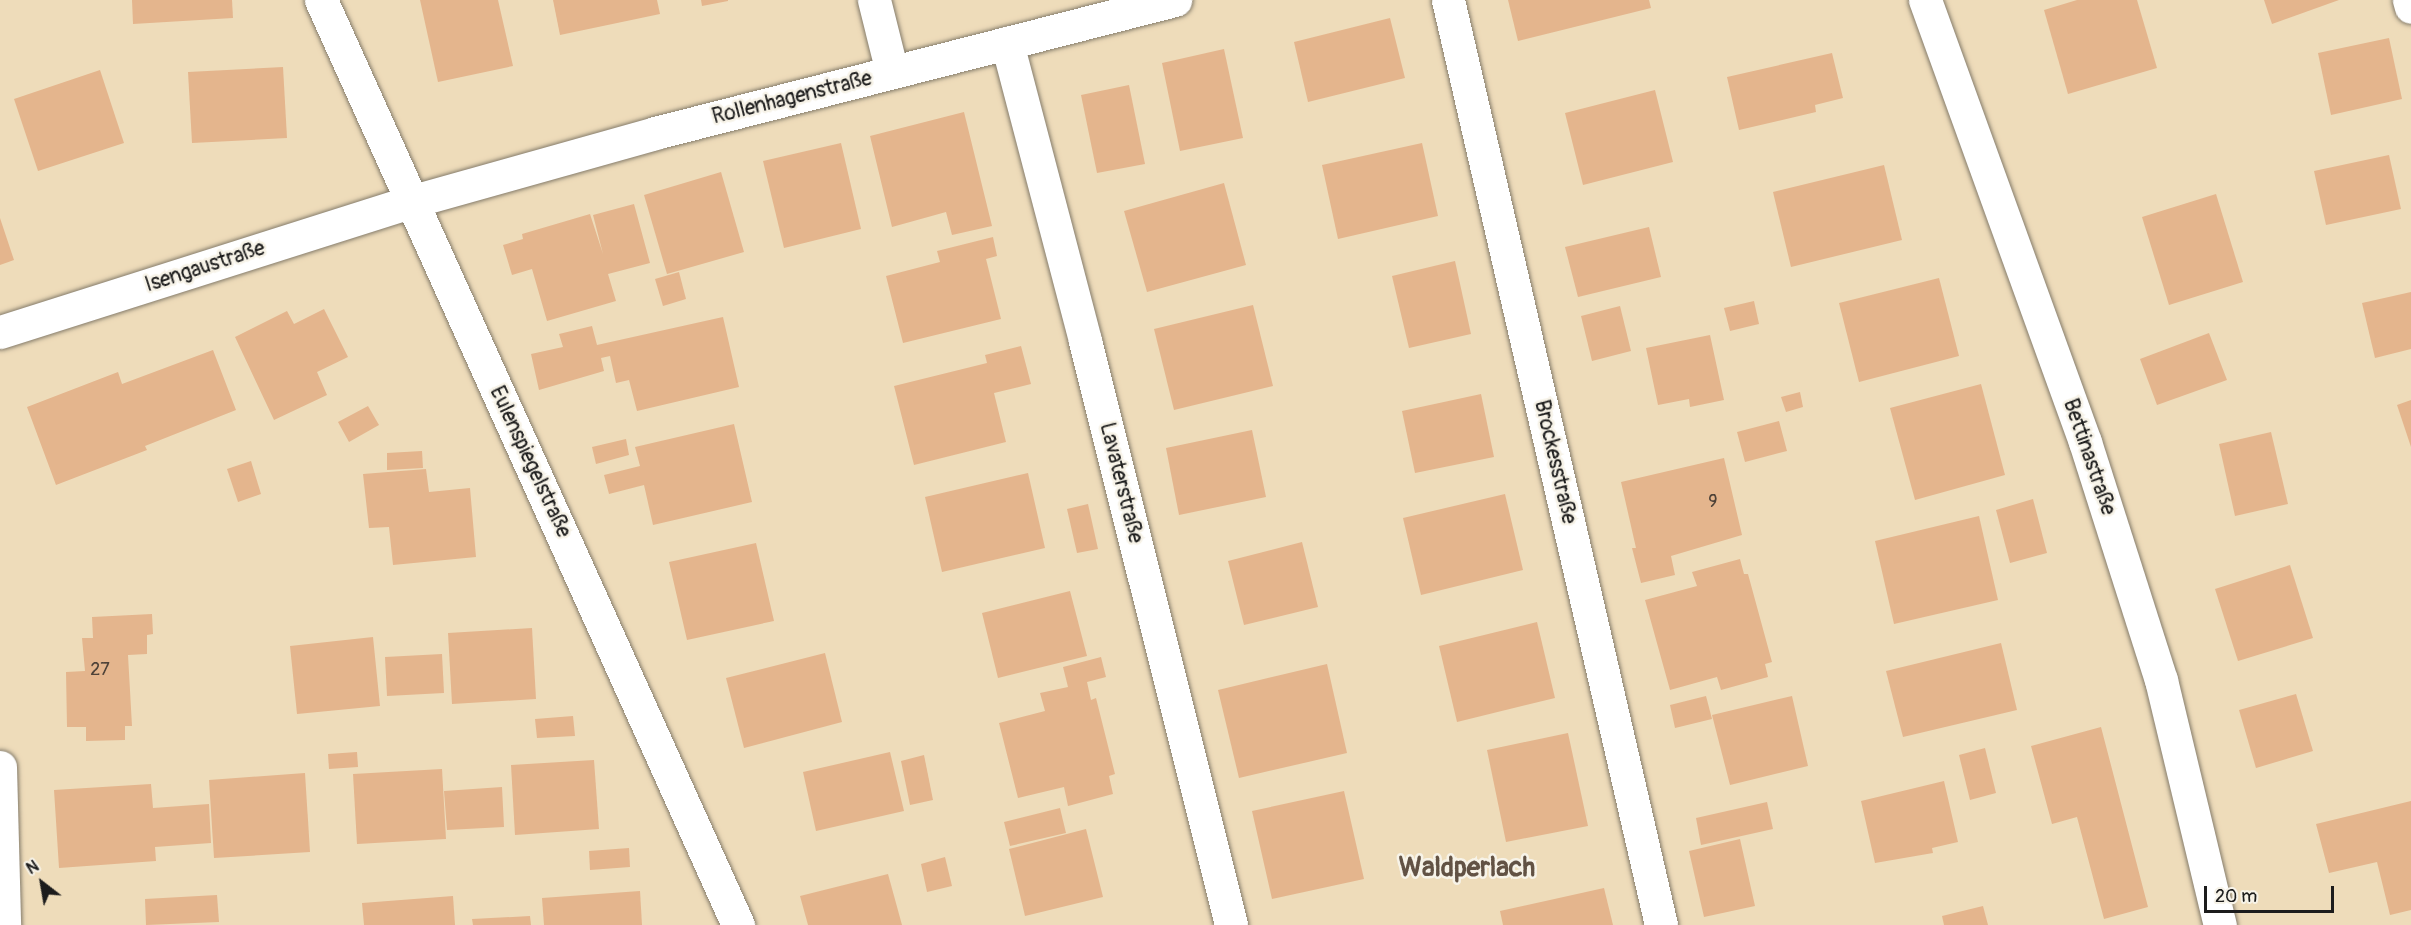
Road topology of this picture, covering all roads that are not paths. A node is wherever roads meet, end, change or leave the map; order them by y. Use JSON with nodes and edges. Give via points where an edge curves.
{"nodes":[{"id":1,"x":321,"y":0,"type":"edge"},
{"id":2,"x":874,"y":0,"type":"edge"},
{"id":3,"x":1175,"y":0,"type":"edge"},
{"id":4,"x":1448,"y":0,"type":"edge"},
{"id":5,"x":1925,"y":0,"type":"edge"},
{"id":6,"x":2409,"y":0,"type":"edge"},
{"id":7,"x":2411,"y":7,"type":"edge"},
{"id":8,"x":1007,"y":43,"type":"junction"},
{"id":9,"x":892,"y":72,"type":"junction"},
{"id":10,"x":410,"y":202,"type":"junction"},
{"id":11,"x":0,"y":332,"type":"edge"},
{"id":12,"x":0,"y":766,"type":"edge"},
{"id":13,"x":4,"y":925,"type":"edge"},
{"id":14,"x":738,"y":925,"type":"edge"},
{"id":15,"x":1231,"y":925,"type":"edge"},
{"id":16,"x":1661,"y":925,"type":"edge"},
{"id":17,"x":2220,"y":925,"type":"edge"}],
"edges":[{"from":1,"to":10,"type":"street","name":"Eulenspiegelstraße"},
{"from":2,"to":9,"type":"street"},
{"from":3,"to":8,"type":"street","name":"Rollenhagenstraße"},
{"from":4,"to":16,"type":"street","name":"Brockesstraße"},
{"from":5,"to":17,"type":"street","name":"Bettinastraße","via":[[2085,442],[2118,544],[2161,680]]},
{"from":6,"to":7,"type":"street"},
{"from":8,"to":9,"type":"street","name":"Rollenhagenstraße"},
{"from":8,"to":15,"type":"street","name":"Lavaterstraße"},
{"from":9,"to":10,"type":"street","name":"Rollenhagenstraße"},
{"from":10,"to":11,"type":"street","name":"Isengaustraße"},
{"from":10,"to":14,"type":"street","name":"Eulenspiegelstraße"},
{"from":12,"to":13,"type":"street"}]}
